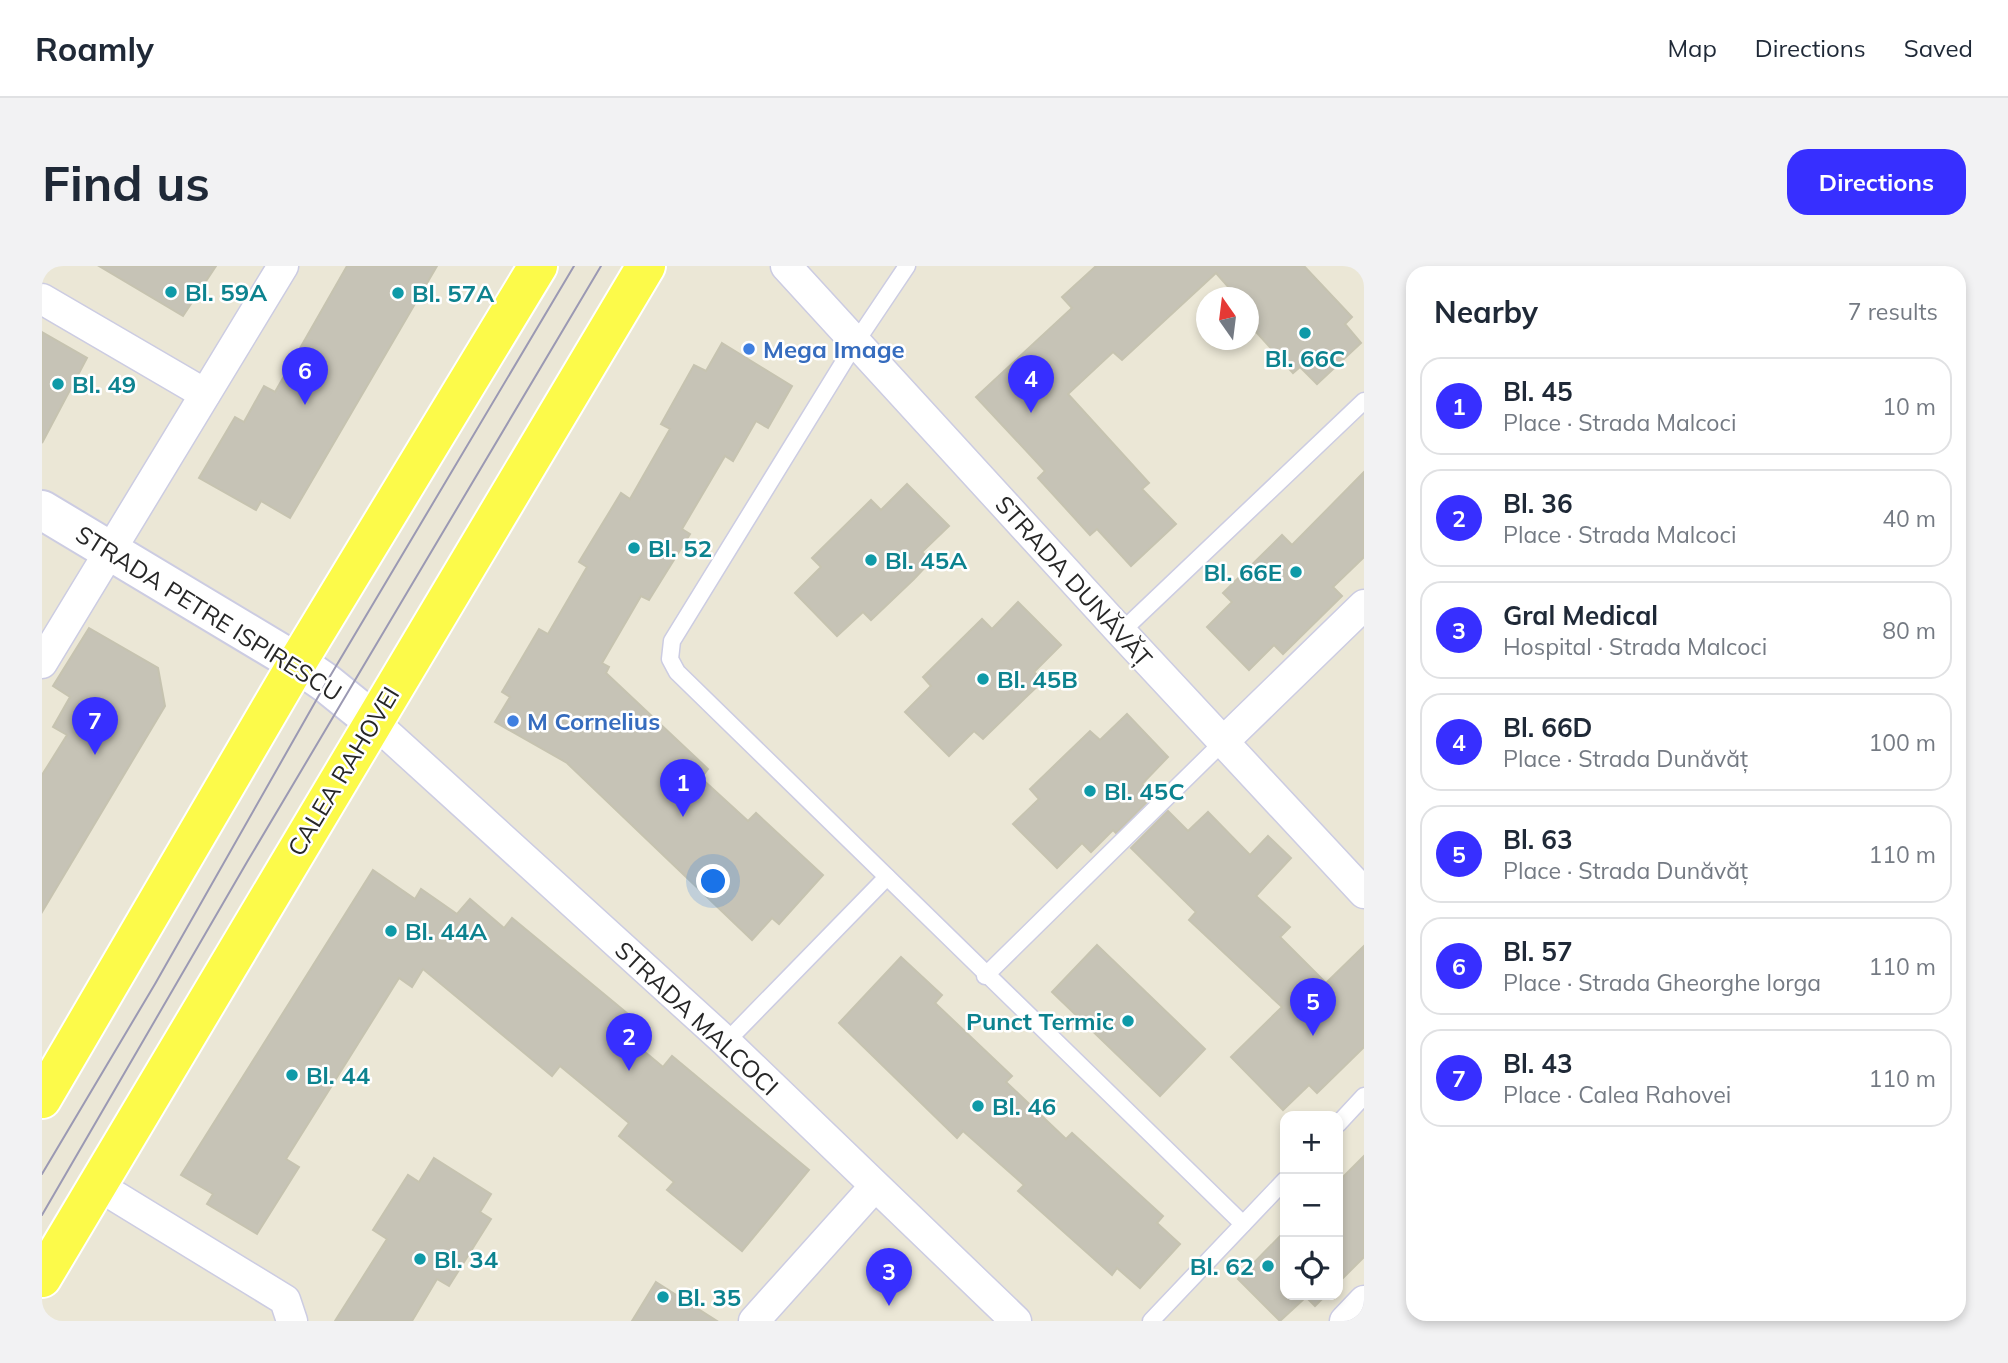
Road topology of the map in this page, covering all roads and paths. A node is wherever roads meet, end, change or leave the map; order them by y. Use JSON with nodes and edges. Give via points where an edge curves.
{"nodes":[{"id":1,"x":283,"y":266,"type":"edge"},
{"id":2,"x":538,"y":266,"type":"edge"},
{"id":3,"x":646,"y":266,"type":"edge"},
{"id":4,"x":786,"y":266,"type":"edge"},
{"id":5,"x":907,"y":266,"type":"edge"},
{"id":6,"x":42,"y":299,"type":"edge"},
{"id":7,"x":856,"y":342,"type":"junction"},
{"id":8,"x":205,"y":394,"type":"junction"},
{"id":9,"x":1364,"y":401,"type":"edge"},
{"id":10,"x":42,"y":510,"type":"edge"},
{"id":11,"x":110,"y":551,"type":"junction"},
{"id":12,"x":1364,"y":606,"type":"edge"},
{"id":13,"x":1121,"y":632,"type":"junction"},
{"id":14,"x":42,"y":663,"type":"edge"},
{"id":15,"x":297,"y":663,"type":"junction"},
{"id":16,"x":373,"y":721,"type":"junction"},
{"id":17,"x":1222,"y":743,"type":"junction"},
{"id":18,"x":887,"y":877,"type":"junction"},
{"id":19,"x":1364,"y":893,"type":"edge"},
{"id":20,"x":985,"y":976,"type":"junction"},
{"id":21,"x":726,"y":1042,"type":"junction"},
{"id":22,"x":1364,"y":1096,"type":"edge"},
{"id":23,"x":42,"y":1099,"type":"edge"},
{"id":24,"x":1343,"y":1119,"type":"edge"},
{"id":25,"x":97,"y":1185,"type":"junction"},
{"id":26,"x":1280,"y":1185,"type":"edge"},
{"id":27,"x":875,"y":1186,"type":"junction"},
{"id":28,"x":1243,"y":1224,"type":"junction"},
{"id":29,"x":42,"y":1278,"type":"edge"},
{"id":30,"x":1364,"y":1300,"type":"edge"},
{"id":31,"x":288,"y":1311,"type":"edge"},
{"id":32,"x":754,"y":1321,"type":"edge"},
{"id":33,"x":1016,"y":1321,"type":"edge"},
{"id":34,"x":1151,"y":1321,"type":"edge"},
{"id":35,"x":1345,"y":1321,"type":"edge"}],
"edges":[{"from":1,"to":8,"type":"street"},
{"from":2,"to":15,"type":"main road"},
{"from":3,"to":16,"type":"main road","name":"CALEA RAHOVEI"},
{"from":4,"to":7,"type":"street","name":"STRADA DUNĂVĂȚ"},
{"from":5,"to":7,"type":"lane"},
{"from":6,"to":8,"type":"street"},
{"from":7,"to":13,"type":"street","name":"STRADA DUNĂVĂȚ"},
{"from":7,"to":18,"type":"lane","via":[[672,641],[670,659],[677,673]]},
{"from":8,"to":11,"type":"street"},
{"from":9,"to":13,"type":"lane"},
{"from":10,"to":11,"type":"street","name":"STRADA PETRE ISPIRESCU"},
{"from":11,"to":14,"type":"street"},
{"from":11,"to":15,"type":"street","name":"STRADA PETRE ISPIRESCU"},
{"from":12,"to":17,"type":"street"},
{"from":13,"to":17,"type":"street","name":"STRADA DUNĂVĂȚ"},
{"from":15,"to":16,"type":"street","name":"STRADA PETRE ISPIRESCU"},
{"from":15,"to":23,"type":"main road"},
{"from":16,"to":21,"type":"street","name":"STRADA MALCOCI"},
{"from":16,"to":25,"type":"main road","name":"CALEA RAHOVEI"},
{"from":17,"to":19,"type":"street","name":"STRADA DUNĂVĂȚ"},
{"from":17,"to":20,"type":"lane"},
{"from":18,"to":20,"type":"lane"},
{"from":18,"to":21,"type":"lane"},
{"from":20,"to":28,"type":"lane"},
{"from":21,"to":27,"type":"street","name":"STRADA MALCOCI"},
{"from":22,"to":24,"type":"lane"},
{"from":25,"to":29,"type":"main road","name":"CALEA RAHOVEI"},
{"from":25,"to":31,"type":"street"},
{"from":26,"to":28,"type":"lane"},
{"from":27,"to":32,"type":"street"},
{"from":27,"to":33,"type":"street","name":"STRADA MALCOCI"},
{"from":28,"to":34,"type":"lane"},
{"from":30,"to":35,"type":"street"}]}
